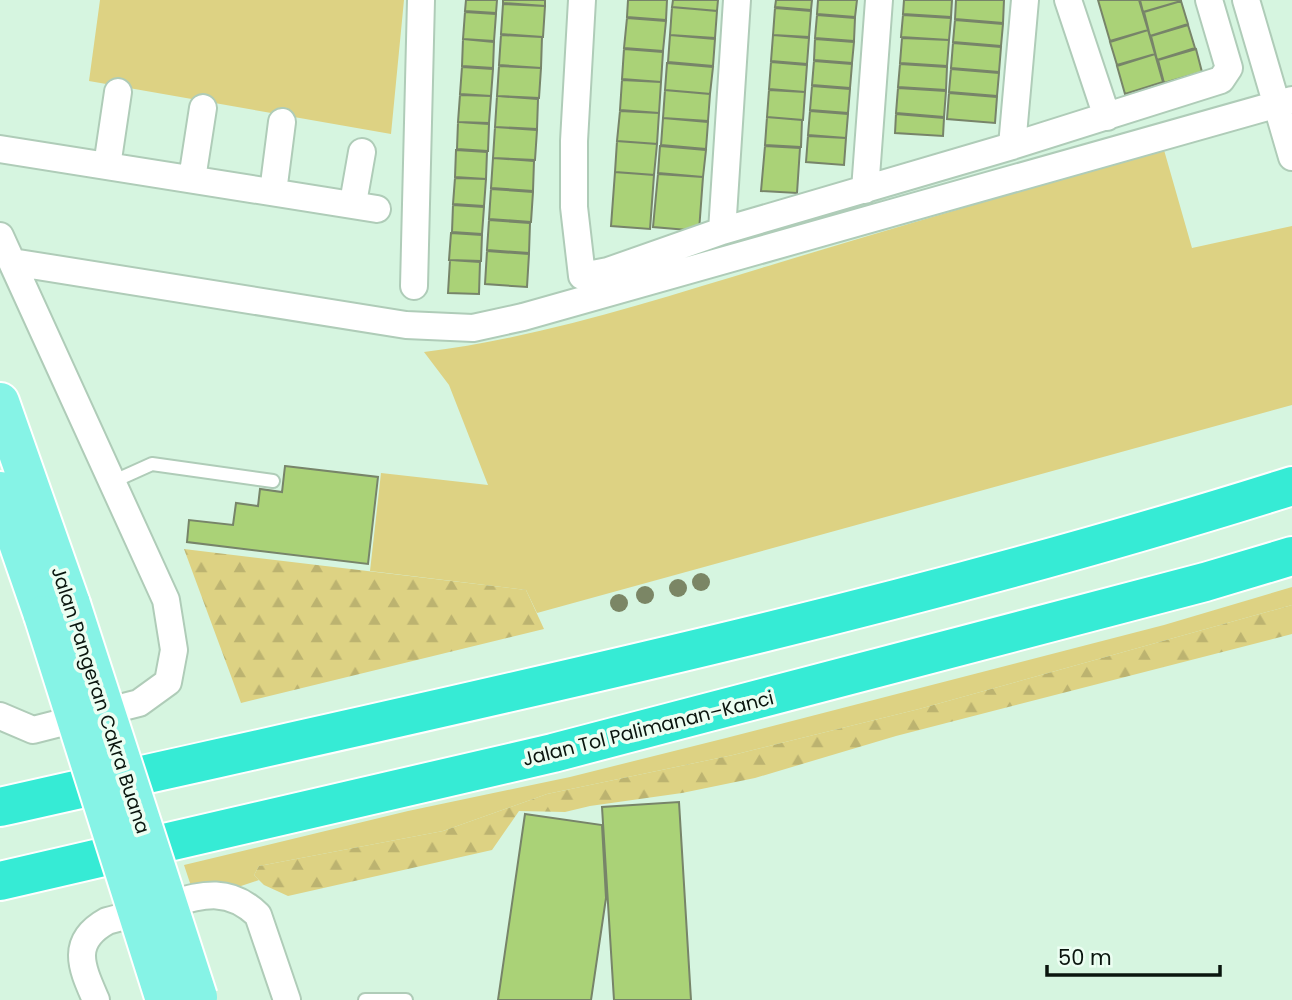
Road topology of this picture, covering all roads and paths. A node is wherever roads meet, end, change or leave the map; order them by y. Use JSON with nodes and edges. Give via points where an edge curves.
{"nodes":[{"id":1,"x":421,"y":0,"type":"edge"},
{"id":2,"x":582,"y":0,"type":"edge"},
{"id":3,"x":737,"y":0,"type":"edge"},
{"id":4,"x":879,"y":0,"type":"edge"},
{"id":5,"x":1024,"y":0,"type":"edge"},
{"id":6,"x":1068,"y":0,"type":"edge"},
{"id":7,"x":1209,"y":0,"type":"edge"},
{"id":8,"x":1245,"y":0,"type":"edge"},
{"id":9,"x":118,"y":92,"type":"dead end"},
{"id":10,"x":1283,"y":102,"type":"edge"},
{"id":11,"x":203,"y":108,"type":"dead end"},
{"id":12,"x":1107,"y":117,"type":"junction"},
{"id":13,"x":282,"y":122,"type":"dead end"},
{"id":14,"x":1012,"y":146,"type":"junction"},
{"id":15,"x":0,"y":149,"type":"edge"},
{"id":16,"x":362,"y":152,"type":"dead end"},
{"id":17,"x":1292,"y":157,"type":"edge"},
{"id":18,"x":107,"y":166,"type":"junction"},
{"id":19,"x":192,"y":179,"type":"junction"},
{"id":20,"x":865,"y":190,"type":"junction"},
{"id":21,"x":273,"y":192,"type":"junction"},
{"id":22,"x":722,"y":231,"type":"junction"},
{"id":23,"x":0,"y":236,"type":"edge"},
{"id":24,"x":12,"y":262,"type":"junction"},
{"id":25,"x":414,"y":286,"type":"dead end"},
{"id":26,"x":0,"y":402,"type":"edge"},
{"id":27,"x":273,"y":481,"type":"dead end"},
{"id":28,"x":112,"y":482,"type":"junction"},
{"id":29,"x":1292,"y":486,"type":"edge"},
{"id":30,"x":0,"y":491,"type":"edge"},
{"id":31,"x":1292,"y":556,"type":"edge"},
{"id":32,"x":57,"y":610,"type":"junction"},
{"id":33,"x":0,"y":716,"type":"edge"},
{"id":34,"x":33,"y":730,"type":"junction"},
{"id":35,"x":0,"y":737,"type":"edge"},
{"id":36,"x":0,"y":807,"type":"edge"},
{"id":37,"x":0,"y":881,"type":"edge"},
{"id":38,"x":187,"y":999,"type":"edge"},
{"id":39,"x":96,"y":1000,"type":"edge"},
{"id":40,"x":287,"y":1000,"type":"edge"},
{"id":41,"x":365,"y":1000,"type":"edge"},
{"id":42,"x":406,"y":1000,"type":"edge"}],
"edges":[{"from":1,"to":25,"type":"street"},
{"from":2,"to":22,"type":"street","via":[[574,167],[582,276]]},
{"from":3,"to":22,"type":"street"},
{"from":4,"to":20,"type":"street"},
{"from":5,"to":14,"type":"street"},
{"from":6,"to":12,"type":"street"},
{"from":7,"to":12,"type":"street","via":[[1226,75]]},
{"from":8,"to":10,"type":"street"},
{"from":9,"to":18,"type":"street"},
{"from":10,"to":17,"type":"street"},
{"from":10,"to":24,"type":"street","via":[[473,328],[406,325]]},
{"from":11,"to":19,"type":"street"},
{"from":12,"to":14,"type":"street"},
{"from":13,"to":21,"type":"street"},
{"from":14,"to":20,"type":"street"},
{"from":15,"to":18,"type":"street"},
{"from":16,"to":21,"type":"street","via":[[365,206]]},
{"from":18,"to":19,"type":"street"},
{"from":19,"to":21,"type":"street"},
{"from":20,"to":22,"type":"street"},
{"from":23,"to":24,"type":"street"},
{"from":24,"to":28,"type":"street"},
{"from":26,"to":32,"type":"main road","name":"Jalan Pangeran Cakra Buana"},
{"from":27,"to":28,"type":"lane","via":[[152,464]]},
{"from":28,"to":34,"type":"street","via":[[166,600],[174,650],[168,681],[139,703]]},
{"from":29,"to":36,"type":"highway","via":[[863,607]]},
{"from":30,"to":32,"type":"main road","name":"Jalan Pangeran Cakra Buana"},
{"from":31,"to":37,"type":"highway","name":"Jalan Tol Palimanan–Kanci","via":[[553,753]]},
{"from":32,"to":38,"type":"main road","name":"Jalan Pangeran Cakra Buana","bridge":true},
{"from":33,"to":34,"type":"street"},
{"from":34,"to":35,"type":"street"},
{"from":39,"to":40,"type":"street","via":[[81,957],[81,947],[94,928],[201,895],[242,902],[258,915]]},
{"from":41,"to":42,"type":"lane"}]}
